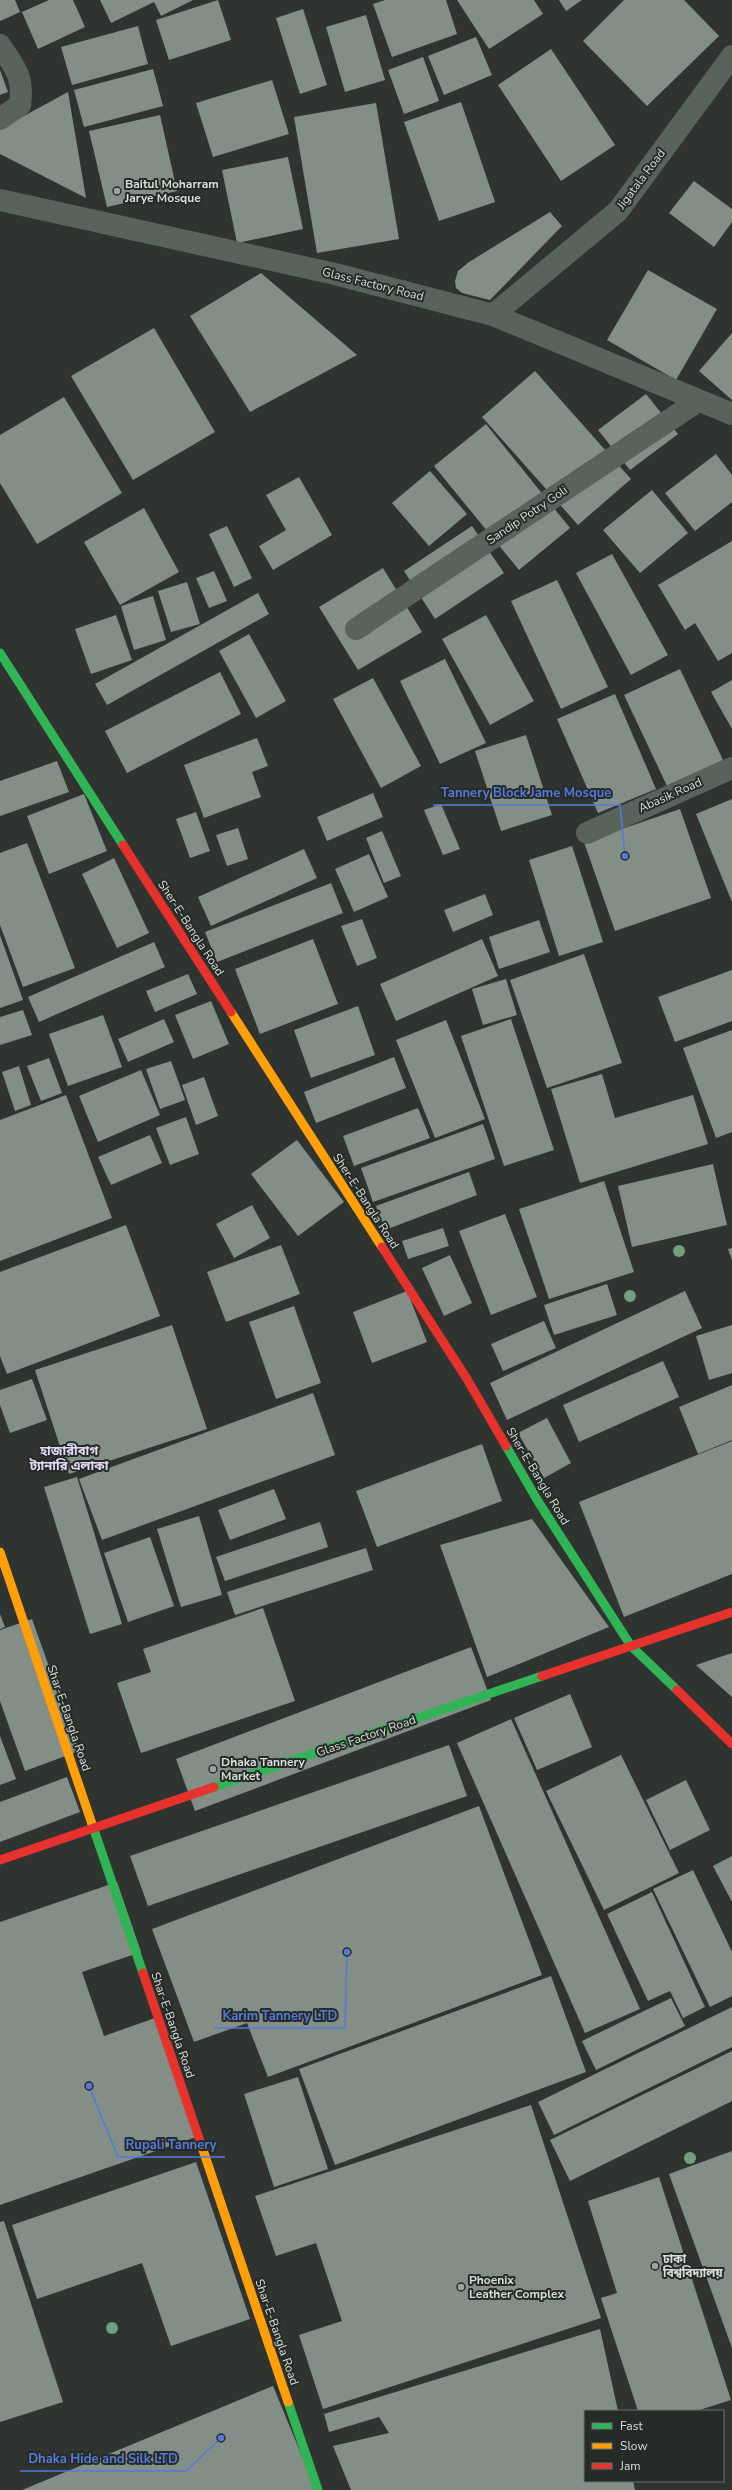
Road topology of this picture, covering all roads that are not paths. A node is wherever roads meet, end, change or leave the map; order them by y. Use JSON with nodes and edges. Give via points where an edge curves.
{"nodes":[{"id":1,"x":0,"y":45,"type":"edge"},
{"id":2,"x":732,"y":56,"type":"edge"},
{"id":3,"x":0,"y":119,"type":"edge"},
{"id":4,"x":0,"y":200,"type":"edge"},
{"id":5,"x":493,"y":314,"type":"junction"},
{"id":6,"x":698,"y":400,"type":"junction"},
{"id":7,"x":732,"y":414,"type":"edge"},
{"id":8,"x":356,"y":629,"type":"dead end"},
{"id":9,"x":0,"y":653,"type":"edge"},
{"id":10,"x":732,"y":768,"type":"edge"},
{"id":11,"x":587,"y":832,"type":"dead end"},
{"id":12,"x":0,"y":1552,"type":"edge"},
{"id":13,"x":732,"y":1612,"type":"edge"},
{"id":14,"x":631,"y":1646,"type":"junction"},
{"id":15,"x":732,"y":1744,"type":"edge"},
{"id":16,"x":94,"y":1828,"type":"junction"},
{"id":17,"x":0,"y":1860,"type":"edge"},
{"id":18,"x":318,"y":2490,"type":"edge"}],
"edges":[{"from":1,"to":3,"type":"street","via":[[15,68],[22,86],[20,105]]},
{"from":2,"to":5,"type":"street","name":"Jigatala Road","via":[[618,211]]},
{"from":4,"to":5,"type":"street","name":"Glass Factory Road","via":[[335,274]]},
{"from":5,"to":6,"type":"street","name":"Glass Factory Road"},
{"from":6,"to":7,"type":"street","name":"Glass Factory Road"},
{"from":6,"to":8,"type":"street","name":"Sandip Potry Goli"},
{"from":9,"to":14,"type":"street","name":"Sher-E-Bangla Road","via":[[463,1373],[539,1503]]},
{"from":10,"to":11,"type":"street","name":"Abasik Road"},
{"from":12,"to":16,"type":"street","name":"Shar-E-Bangla Road"},
{"from":13,"to":14,"type":"street","name":"Glass Factory Road"},
{"from":14,"to":15,"type":"street","name":"Sher-E-Bangla Road"},
{"from":14,"to":16,"type":"street","name":"Glass Factory Road"},
{"from":16,"to":17,"type":"street","name":"Glass Factory Road"},
{"from":16,"to":18,"type":"street","name":"Shar-E-Bangla Road"}]}
